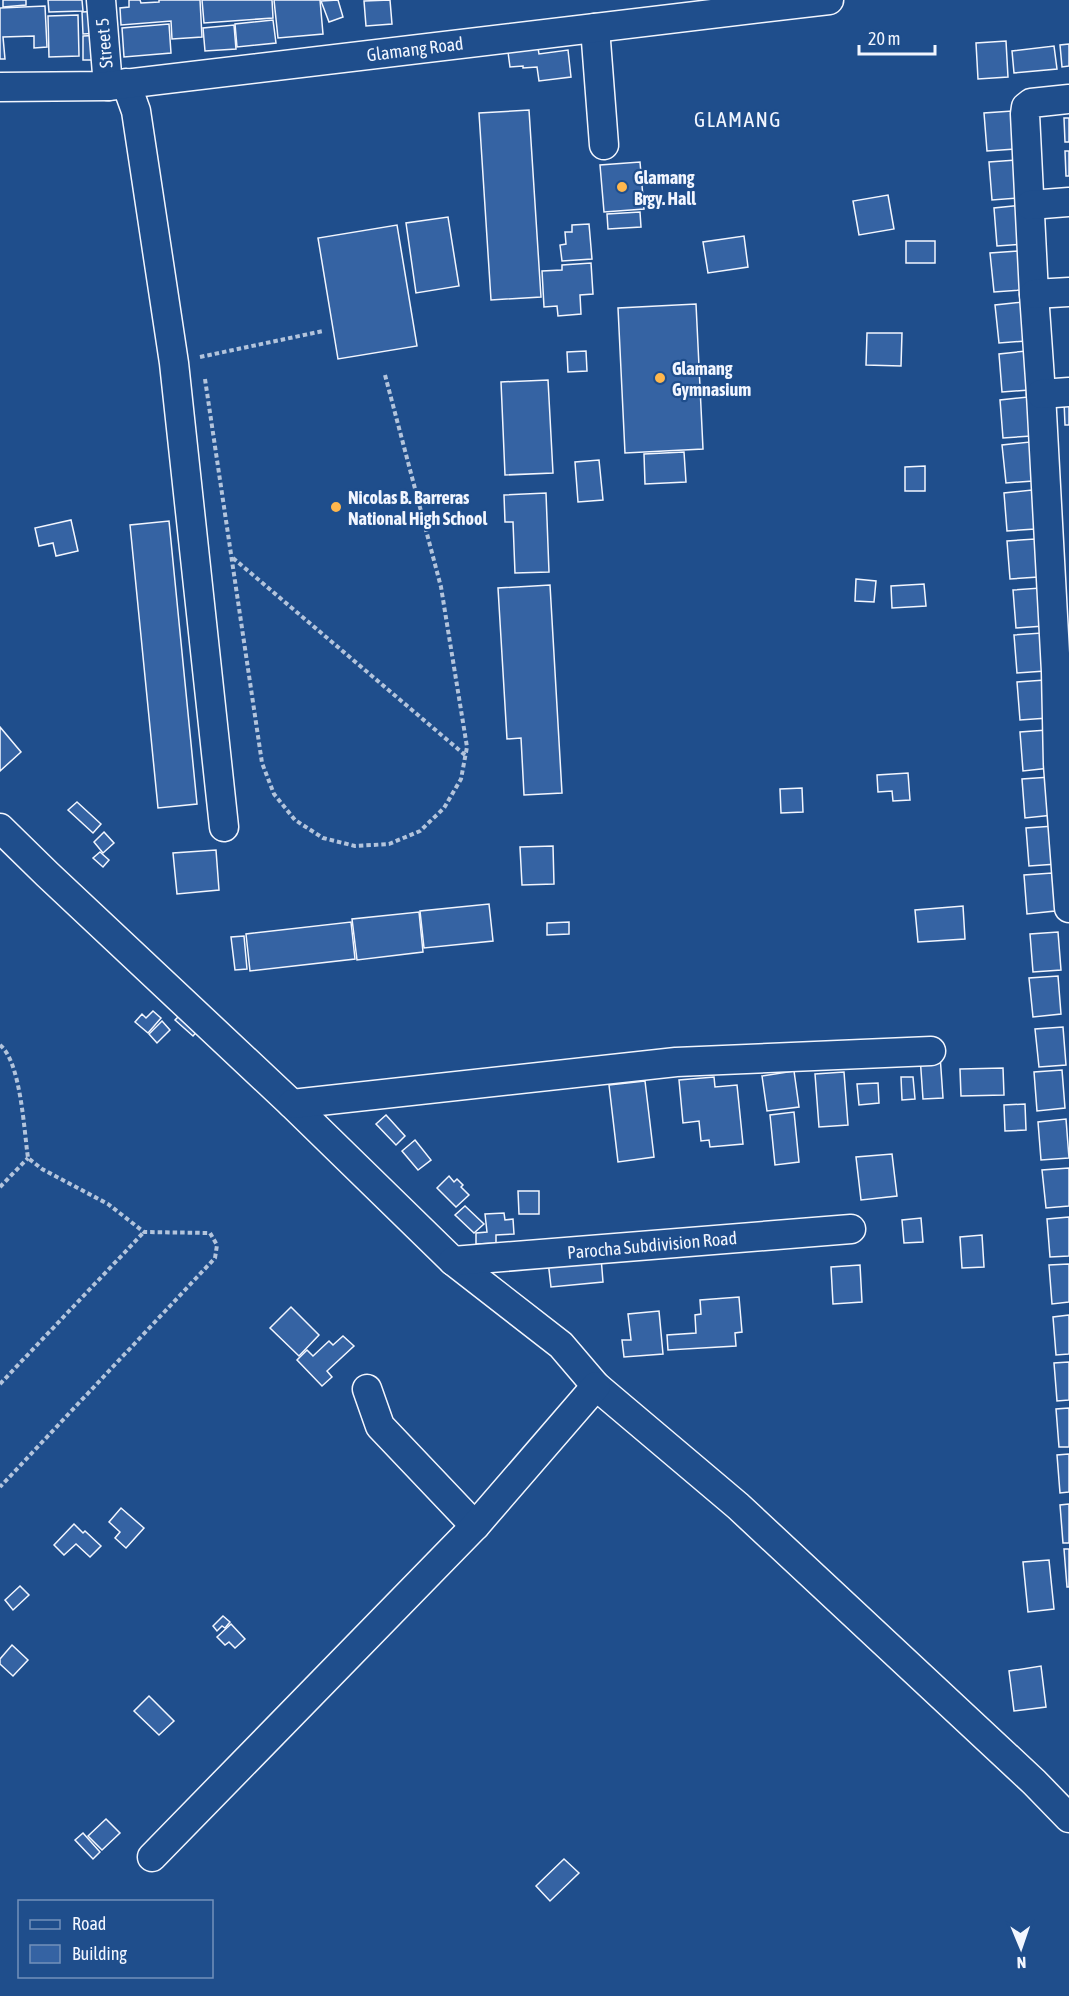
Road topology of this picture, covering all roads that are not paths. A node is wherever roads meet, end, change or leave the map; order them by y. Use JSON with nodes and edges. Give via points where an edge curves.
{"nodes":[{"id":1,"x":101,"y":0,"type":"edge"},
{"id":2,"x":829,"y":0,"type":"edge"},
{"id":3,"x":594,"y":28,"type":"junction"},
{"id":4,"x":117,"y":84,"type":"junction"},
{"id":5,"x":0,"y":87,"type":"edge"},
{"id":6,"x":1069,"y":99,"type":"edge"},
{"id":7,"x":604,"y":145,"type":"dead end"},
{"id":8,"x":1069,"y":202,"type":"edge"},
{"id":9,"x":1030,"y":205,"type":"junction"},
{"id":10,"x":1069,"y":292,"type":"edge"},
{"id":11,"x":1034,"y":294,"type":"junction"},
{"id":12,"x":1055,"y":393,"type":"edge"},
{"id":13,"x":1057,"y":486,"type":"edge"},
{"id":14,"x":1060,"y":576,"type":"edge"},
{"id":15,"x":1063,"y":672,"type":"edge"},
{"id":16,"x":1064,"y":764,"type":"edge"},
{"id":17,"x":224,"y":827,"type":"dead end"},
{"id":18,"x":0,"y":828,"type":"edge"},
{"id":19,"x":1067,"y":864,"type":"edge"},
{"id":20,"x":1069,"y":908,"type":"edge"},
{"id":21,"x":931,"y":1051,"type":"dead end"},
{"id":22,"x":292,"y":1104,"type":"junction"},
{"id":23,"x":851,"y":1229,"type":"dead end"},
{"id":24,"x":453,"y":1261,"type":"junction"},
{"id":25,"x":596,"y":1386,"type":"junction"},
{"id":26,"x":367,"y":1389,"type":"dead end"},
{"id":27,"x":475,"y":1526,"type":"junction"},
{"id":28,"x":1069,"y":1818,"type":"edge"},
{"id":29,"x":152,"y":1857,"type":"dead end"}],
"edges":[{"from":1,"to":4,"type":"street","name":"Street 5"},
{"from":2,"to":3,"type":"street","name":"Glamang Road"},
{"from":3,"to":4,"type":"street","name":"Glamang Road"},
{"from":3,"to":7,"type":"street"},
{"from":4,"to":5,"type":"street","name":"Glamang Road"},
{"from":4,"to":17,"type":"street","name":"Street 5","via":[[136,111],[174,363]]},
{"from":6,"to":9,"type":"street","via":[[1031,103],[1026,107]]},
{"from":8,"to":9,"type":"street"},
{"from":9,"to":11,"type":"street"},
{"from":10,"to":11,"type":"street"},
{"from":11,"to":12,"type":"street"},
{"from":12,"to":13,"type":"street"},
{"from":13,"to":14,"type":"street"},
{"from":14,"to":15,"type":"street"},
{"from":15,"to":16,"type":"street"},
{"from":16,"to":19,"type":"street"},
{"from":18,"to":22,"type":"street"},
{"from":19,"to":20,"type":"street"},
{"from":21,"to":22,"type":"street","via":[[676,1062]]},
{"from":22,"to":24,"type":"street"},
{"from":23,"to":24,"type":"street","name":"Parocha Subdivision Road"},
{"from":24,"to":25,"type":"street","via":[[561,1346]]},
{"from":25,"to":27,"type":"street"},
{"from":25,"to":28,"type":"street","via":[[738,1506]]},
{"from":26,"to":27,"type":"street","via":[[380,1426]]},
{"from":27,"to":29,"type":"street"}]}
